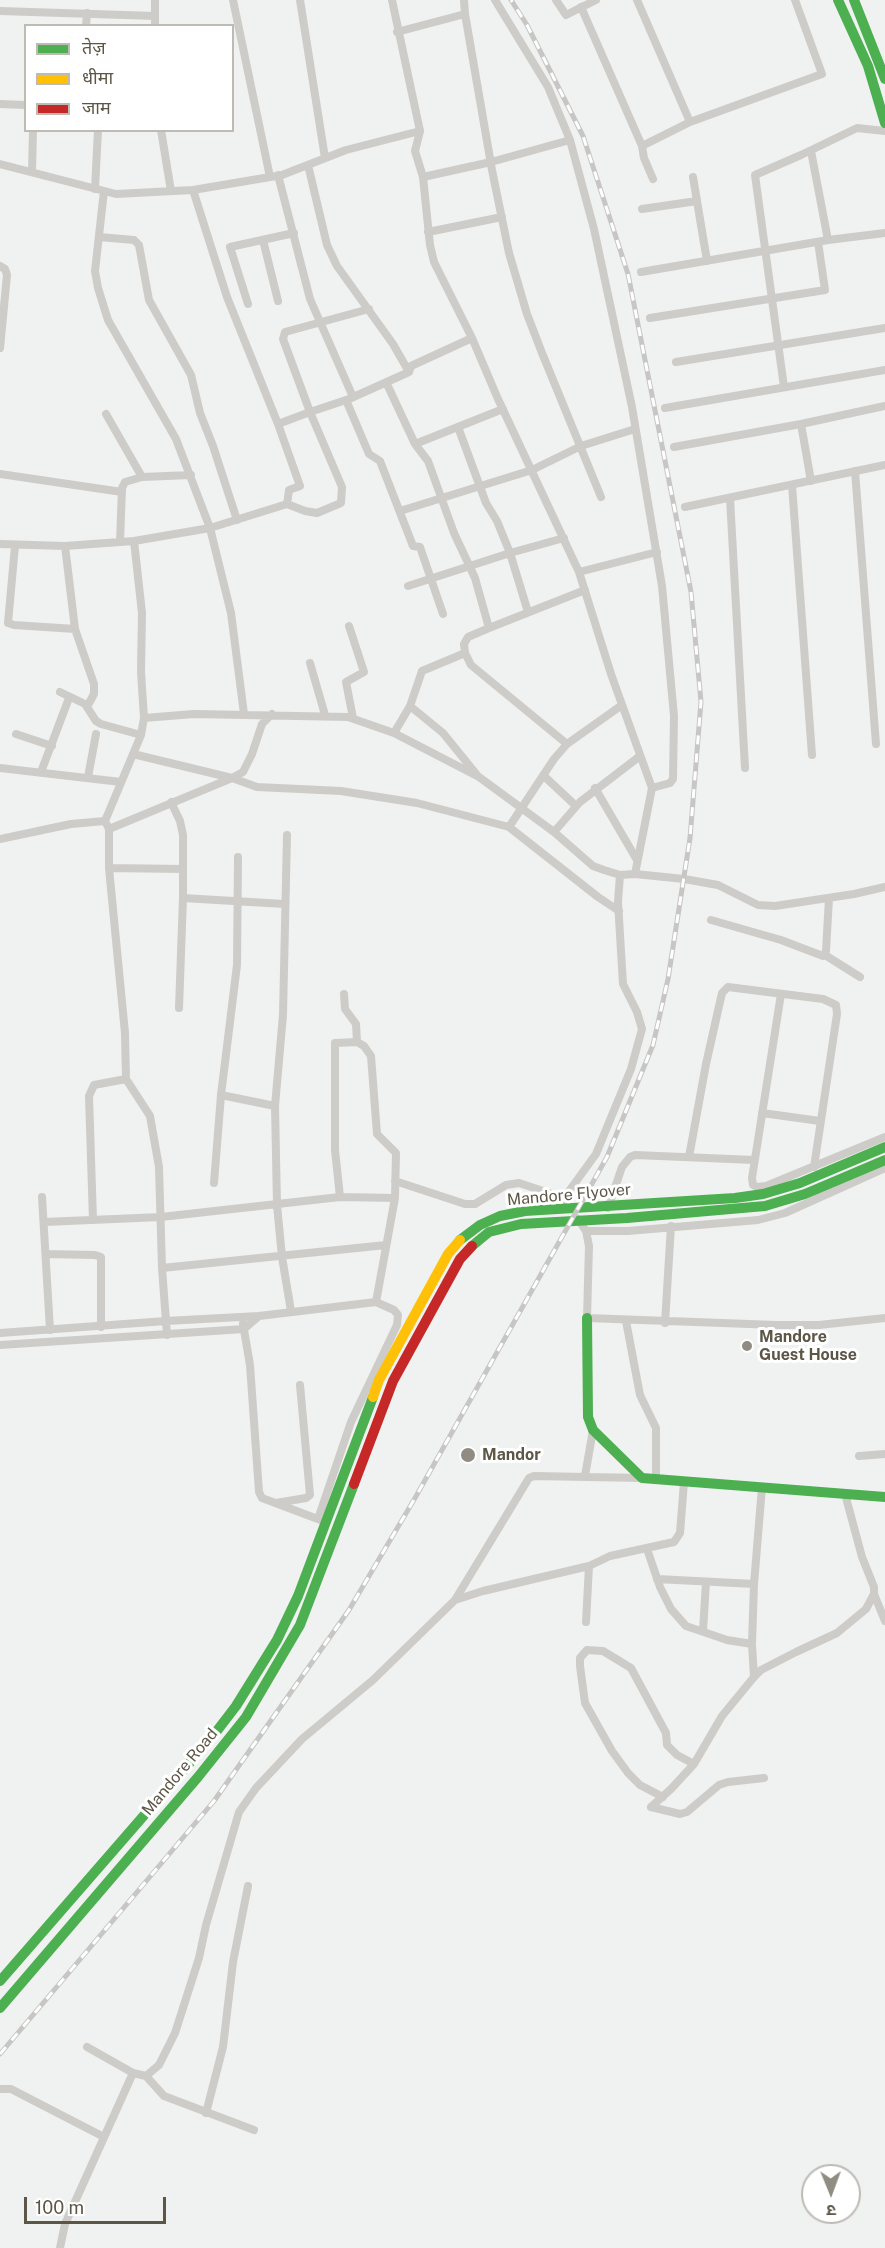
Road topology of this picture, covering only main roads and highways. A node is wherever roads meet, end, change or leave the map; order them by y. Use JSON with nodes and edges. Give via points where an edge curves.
{"nodes":[{"id":1,"x":838,"y":0,"type":"edge"},
{"id":2,"x":854,"y":0,"type":"edge"},
{"id":3,"x":885,"y":79,"type":"edge"},
{"id":4,"x":885,"y":123,"type":"edge"},
{"id":5,"x":885,"y":1147,"type":"edge"},
{"id":6,"x":885,"y":1160,"type":"edge"},
{"id":7,"x":587,"y":1318,"type":"road end"},
{"id":8,"x":885,"y":1497,"type":"edge"},
{"id":9,"x":337,"y":1527,"type":"joint"},
{"id":10,"x":0,"y":1981,"type":"edge"},
{"id":11,"x":0,"y":2008,"type":"edge"}],
"edges":[{"from":1,"to":4,"type":"main road","via":[[868,66]]},
{"from":2,"to":3,"type":"main road"},
{"from":5,"to":10,"type":"main road","name":"Mandore Flyover","via":[[800,1183],[763,1194],[525,1211],[500,1216],[464,1236],[448,1254],[379,1380],[322,1521],[298,1596],[277,1640],[236,1706]]},
{"from":6,"to":9,"type":"main road","name":"Mandore Flyover","via":[[805,1194],[765,1206],[521,1224],[489,1232],[460,1259],[424,1320],[393,1381]]},
{"from":7,"to":8,"type":"main road","via":[[588,1417],[593,1430],[642,1478]]},
{"from":9,"to":11,"type":"main road","name":"Mandore Road","via":[[300,1625],[246,1717]]}]}
